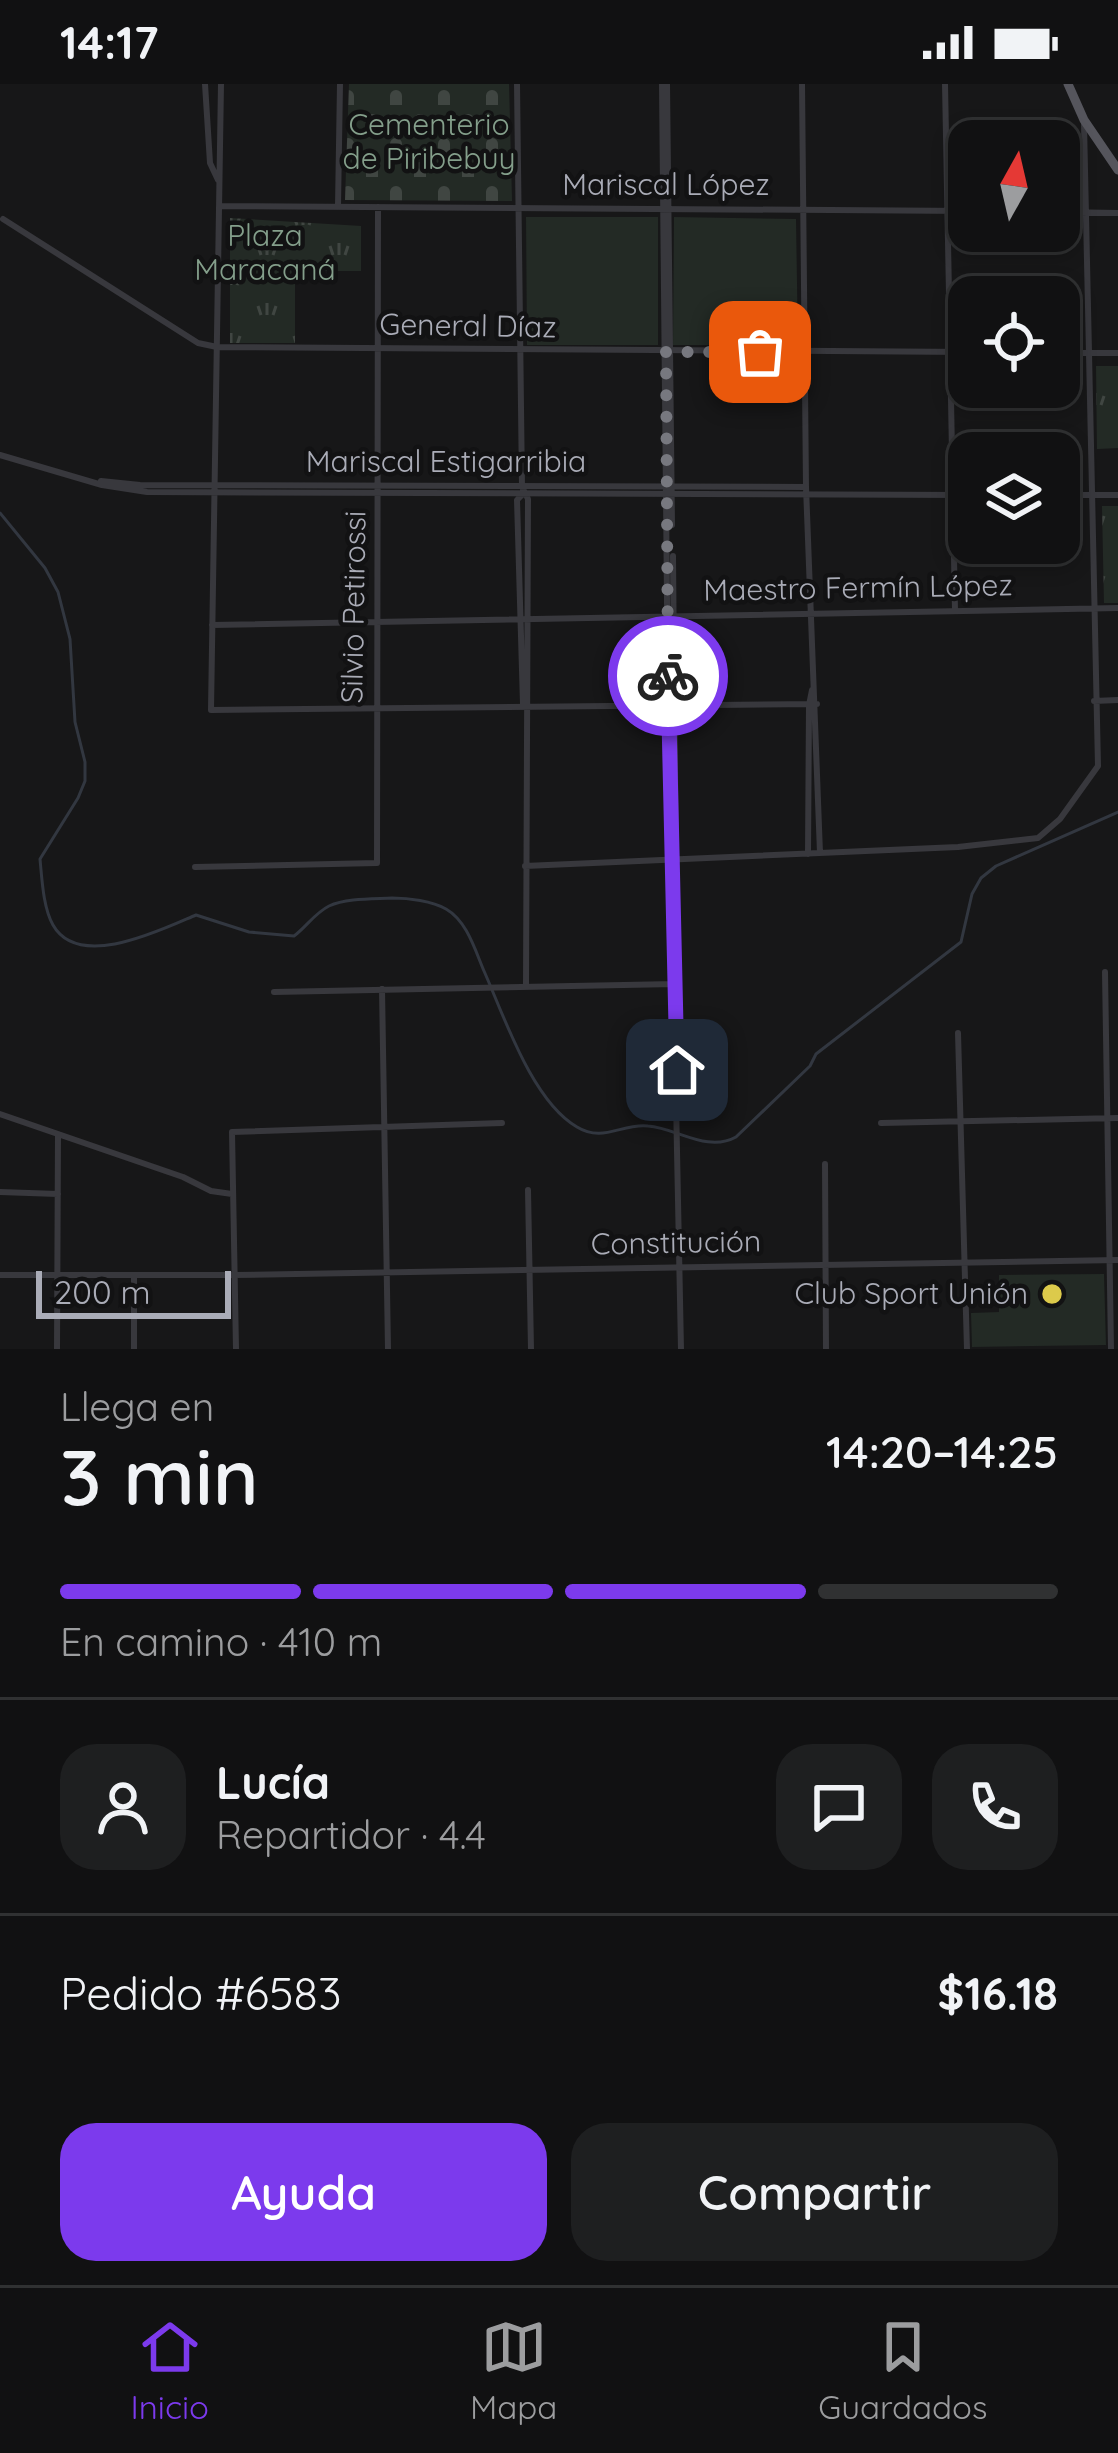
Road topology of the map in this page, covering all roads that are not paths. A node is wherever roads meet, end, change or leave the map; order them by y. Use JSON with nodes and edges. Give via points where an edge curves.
{"nodes":[{"id":1,"x":205,"y":84,"type":"edge"},
{"id":2,"x":221,"y":84,"type":"edge"},
{"id":3,"x":340,"y":84,"type":"edge"},
{"id":4,"x":517,"y":84,"type":"edge"},
{"id":5,"x":664,"y":84,"type":"edge"},
{"id":6,"x":802,"y":84,"type":"edge"},
{"id":7,"x":945,"y":84,"type":"edge"},
{"id":8,"x":1067,"y":84,"type":"edge"},
{"id":9,"x":1084,"y":120,"type":"junction"},
{"id":10,"x":1118,"y":170,"type":"edge"},
{"id":11,"x":220,"y":184,"type":"junction"},
{"id":12,"x":219,"y":206,"type":"junction"},
{"id":13,"x":338,"y":207,"type":"junction"},
{"id":14,"x":379,"y":207,"type":"junction"},
{"id":15,"x":519,"y":208,"type":"junction"},
{"id":16,"x":666,"y":209,"type":"junction"},
{"id":17,"x":803,"y":209,"type":"junction"},
{"id":18,"x":945,"y":211,"type":"junction"},
{"id":19,"x":1080,"y":212,"type":"edge"},
{"id":20,"x":1085,"y":212,"type":"junction"},
{"id":21,"x":1118,"y":213,"type":"edge"},
{"id":22,"x":3,"y":219,"type":"edge"},
{"id":23,"x":948,"y":282,"type":"edge"},
{"id":24,"x":217,"y":347,"type":"junction"},
{"id":25,"x":379,"y":349,"type":"junction"},
{"id":26,"x":521,"y":352,"type":"junction"},
{"id":27,"x":668,"y":352,"type":"junction"},
{"id":28,"x":804,"y":352,"type":"junction"},
{"id":29,"x":948,"y":352,"type":"edge"},
{"id":30,"x":1080,"y":353,"type":"edge"},
{"id":31,"x":1090,"y":353,"type":"junction"},
{"id":32,"x":1118,"y":353,"type":"edge"},
{"id":33,"x":0,"y":455,"type":"edge"},
{"id":34,"x":215,"y":489,"type":"junction"},
{"id":35,"x":379,"y":489,"type":"junction"},
{"id":36,"x":523,"y":491,"type":"junction"},
{"id":37,"x":671,"y":491,"type":"junction"},
{"id":38,"x":806,"y":491,"type":"junction"},
{"id":39,"x":1118,"y":494,"type":"edge"},
{"id":40,"x":948,"y":495,"type":"edge"},
{"id":41,"x":1080,"y":495,"type":"edge"},
{"id":42,"x":1093,"y":495,"type":"junction"},
{"id":43,"x":954,"y":564,"type":"edge"},
{"id":44,"x":1118,"y":608,"type":"edge"},
{"id":45,"x":1095,"y":609,"type":"junction"},
{"id":46,"x":955,"y":610,"type":"junction"},
{"id":47,"x":811,"y":613,"type":"junction"},
{"id":48,"x":672,"y":615,"type":"junction"},
{"id":49,"x":523,"y":618,"type":"junction"},
{"id":50,"x":377,"y":621,"type":"junction"},
{"id":51,"x":212,"y":625,"type":"junction"},
{"id":52,"x":1118,"y":700,"type":"edge"},
{"id":53,"x":1094,"y":701,"type":"junction"},
{"id":54,"x":672,"y":704,"type":"junction"},
{"id":55,"x":813,"y":704,"type":"junction"},
{"id":56,"x":526,"y":706,"type":"junction"},
{"id":57,"x":376,"y":708,"type":"junction"},
{"id":58,"x":820,"y":853,"type":"junction"},
{"id":59,"x":808,"y":854,"type":"junction"},
{"id":60,"x":676,"y":859,"type":"junction"},
{"id":61,"x":525,"y":866,"type":"junction"},
{"id":62,"x":194,"y":867,"type":"dead end"},
{"id":63,"x":1105,"y":972,"type":"dead end"},
{"id":64,"x":675,"y":984,"type":"junction"},
{"id":65,"x":526,"y":985,"type":"junction"},
{"id":66,"x":382,"y":989,"type":"junction"},
{"id":67,"x":274,"y":992,"type":"dead end"},
{"id":68,"x":958,"y":1033,"type":"dead end"},
{"id":69,"x":0,"y":1114,"type":"edge"},
{"id":70,"x":1107,"y":1118,"type":"junction"},
{"id":71,"x":1118,"y":1118,"type":"edge"},
{"id":72,"x":962,"y":1121,"type":"junction"},
{"id":73,"x":502,"y":1123,"type":"dead end"},
{"id":74,"x":881,"y":1123,"type":"dead end"},
{"id":75,"x":383,"y":1128,"type":"junction"},
{"id":76,"x":58,"y":1134,"type":"junction"},
{"id":77,"x":825,"y":1164,"type":"dead end"},
{"id":78,"x":528,"y":1190,"type":"dead end"},
{"id":79,"x":0,"y":1192,"type":"edge"},
{"id":80,"x":58,"y":1194,"type":"junction"},
{"id":81,"x":232,"y":1194,"type":"junction"},
{"id":82,"x":1114,"y":1260,"type":"edge"},
{"id":83,"x":965,"y":1262,"type":"junction"},
{"id":84,"x":826,"y":1264,"type":"junction"},
{"id":85,"x":679,"y":1267,"type":"junction"},
{"id":86,"x":529,"y":1269,"type":"junction"},
{"id":87,"x":386,"y":1273,"type":"junction"},
{"id":88,"x":0,"y":1275,"type":"edge"},
{"id":89,"x":58,"y":1275,"type":"junction"},
{"id":90,"x":134,"y":1275,"type":"junction"},
{"id":91,"x":234,"y":1275,"type":"junction"},
{"id":92,"x":57,"y":1349,"type":"edge"},
{"id":93,"x":134,"y":1349,"type":"edge"},
{"id":94,"x":236,"y":1349,"type":"edge"},
{"id":95,"x":388,"y":1349,"type":"edge"},
{"id":96,"x":531,"y":1349,"type":"edge"},
{"id":97,"x":681,"y":1349,"type":"edge"},
{"id":98,"x":826,"y":1349,"type":"edge"},
{"id":99,"x":967,"y":1349,"type":"edge"},
{"id":100,"x":1111,"y":1349,"type":"edge"}],
"edges":[{"from":1,"to":11,"type":"street","via":[[210,163]]},
{"from":2,"to":11,"type":"street"},
{"from":3,"to":13,"type":"street"},
{"from":4,"to":15,"type":"street"},
{"from":5,"to":16,"type":"street"},
{"from":6,"to":17,"type":"street"},
{"from":7,"to":18,"type":"street"},
{"from":8,"to":9,"type":"main road"},
{"from":9,"to":10,"type":"main road"},
{"from":9,"to":20,"type":"street"},
{"from":11,"to":12,"type":"street"},
{"from":12,"to":13,"type":"street","name":"Mariscal López"},
{"from":12,"to":24,"type":"street"},
{"from":13,"to":14,"type":"street","name":"Mariscal López"},
{"from":14,"to":15,"type":"street","name":"Mariscal López"},
{"from":14,"to":25,"type":"street","name":"Silvio Petirossi"},
{"from":15,"to":16,"type":"street","name":"Mariscal López"},
{"from":15,"to":26,"type":"street"},
{"from":16,"to":17,"type":"street","name":"Mariscal López"},
{"from":16,"to":27,"type":"street"},
{"from":17,"to":18,"type":"street","name":"Mariscal López"},
{"from":17,"to":28,"type":"street"},
{"from":18,"to":23,"type":"street"},
{"from":19,"to":20,"type":"street"},
{"from":20,"to":21,"type":"street"},
{"from":20,"to":31,"type":"street"},
{"from":22,"to":24,"type":"street","name":"General Díaz","via":[[197,343]]},
{"from":24,"to":25,"type":"street","name":"General Díaz"},
{"from":24,"to":34,"type":"street"},
{"from":25,"to":26,"type":"street","name":"General Díaz"},
{"from":25,"to":35,"type":"street","name":"Silvio Petirossi"},
{"from":26,"to":27,"type":"street","name":"General Díaz"},
{"from":26,"to":36,"type":"street"},
{"from":27,"to":28,"type":"street","name":"General Díaz"},
{"from":27,"to":37,"type":"street"},
{"from":28,"to":29,"type":"street","name":"General Díaz"},
{"from":28,"to":38,"type":"street"},
{"from":30,"to":31,"type":"street"},
{"from":31,"to":32,"type":"street"},
{"from":31,"to":42,"type":"street"},
{"from":33,"to":34,"type":"street","via":[[147,492]]},
{"from":34,"to":35,"type":"street"},
{"from":34,"to":51,"type":"street"},
{"from":35,"to":36,"type":"street"},
{"from":35,"to":50,"type":"street","name":"Silvio Petirossi"},
{"from":36,"to":37,"type":"street"},
{"from":36,"to":49,"type":"street"},
{"from":37,"to":38,"type":"street"},
{"from":37,"to":48,"type":"street"},
{"from":38,"to":40,"type":"street"},
{"from":38,"to":47,"type":"street"},
{"from":39,"to":42,"type":"street"},
{"from":41,"to":42,"type":"street"},
{"from":42,"to":45,"type":"street"},
{"from":43,"to":46,"type":"street"},
{"from":44,"to":45,"type":"street","name":"Maestro Fermín López"},
{"from":45,"to":46,"type":"street","name":"Maestro Fermín López"},
{"from":45,"to":53,"type":"street"},
{"from":46,"to":47,"type":"street","name":"Maestro Fermín López"},
{"from":47,"to":48,"type":"street","name":"Maestro Fermín López"},
{"from":47,"to":55,"type":"street"},
{"from":48,"to":49,"type":"street","name":"Maestro Fermín López"},
{"from":48,"to":54,"type":"street"},
{"from":49,"to":50,"type":"street","name":"Maestro Fermín López"},
{"from":49,"to":56,"type":"street"},
{"from":50,"to":51,"type":"street","name":"Maestro Fermín López"},
{"from":50,"to":57,"type":"street","name":"Silvio Petirossi"},
{"from":51,"to":57,"type":"street","via":[[211,710]]},
{"from":52,"to":53,"type":"street"},
{"from":53,"to":58,"type":"street","via":[[1098,766],[1038,838]]},
{"from":54,"to":55,"type":"street"},
{"from":54,"to":56,"type":"street"},
{"from":54,"to":60,"type":"street"},
{"from":55,"to":58,"type":"street"},
{"from":55,"to":59,"type":"street"},
{"from":56,"to":57,"type":"street"},
{"from":56,"to":61,"type":"street"},
{"from":57,"to":62,"type":"street","name":"Silvio Petirossi","via":[[377,863]]},
{"from":58,"to":59,"type":"street"},
{"from":59,"to":60,"type":"street"},
{"from":60,"to":61,"type":"street"},
{"from":60,"to":64,"type":"street"},
{"from":61,"to":65,"type":"street"},
{"from":63,"to":70,"type":"street"},
{"from":64,"to":65,"type":"street"},
{"from":64,"to":85,"type":"street"},
{"from":65,"to":66,"type":"street"},
{"from":66,"to":67,"type":"street"},
{"from":66,"to":75,"type":"street"},
{"from":68,"to":72,"type":"street"},
{"from":69,"to":76,"type":"street"},
{"from":70,"to":71,"type":"street"},
{"from":70,"to":72,"type":"street"},
{"from":70,"to":82,"type":"street"},
{"from":72,"to":74,"type":"street"},
{"from":72,"to":83,"type":"street"},
{"from":73,"to":75,"type":"street"},
{"from":75,"to":81,"type":"street","via":[[232,1132]]},
{"from":75,"to":87,"type":"street"},
{"from":76,"to":80,"type":"street"},
{"from":76,"to":81,"type":"street"},
{"from":77,"to":84,"type":"street"},
{"from":78,"to":86,"type":"street"},
{"from":79,"to":80,"type":"street"},
{"from":80,"to":89,"type":"street"},
{"from":81,"to":91,"type":"street"},
{"from":82,"to":83,"type":"street","name":"Constitución"},
{"from":82,"to":100,"type":"street"},
{"from":83,"to":84,"type":"street","name":"Constitución"},
{"from":83,"to":99,"type":"street"},
{"from":84,"to":85,"type":"street","name":"Constitución"},
{"from":84,"to":98,"type":"street"},
{"from":85,"to":86,"type":"street","name":"Constitución"},
{"from":85,"to":97,"type":"street"},
{"from":86,"to":87,"type":"street","name":"Constitución"},
{"from":86,"to":96,"type":"street"},
{"from":87,"to":91,"type":"street","name":"Constitución"},
{"from":87,"to":95,"type":"street"},
{"from":88,"to":89,"type":"street","name":"Constitución"},
{"from":89,"to":90,"type":"street","name":"Constitución"},
{"from":89,"to":92,"type":"street"},
{"from":90,"to":91,"type":"street","name":"Constitución"},
{"from":90,"to":93,"type":"street"},
{"from":91,"to":94,"type":"street"}]}
